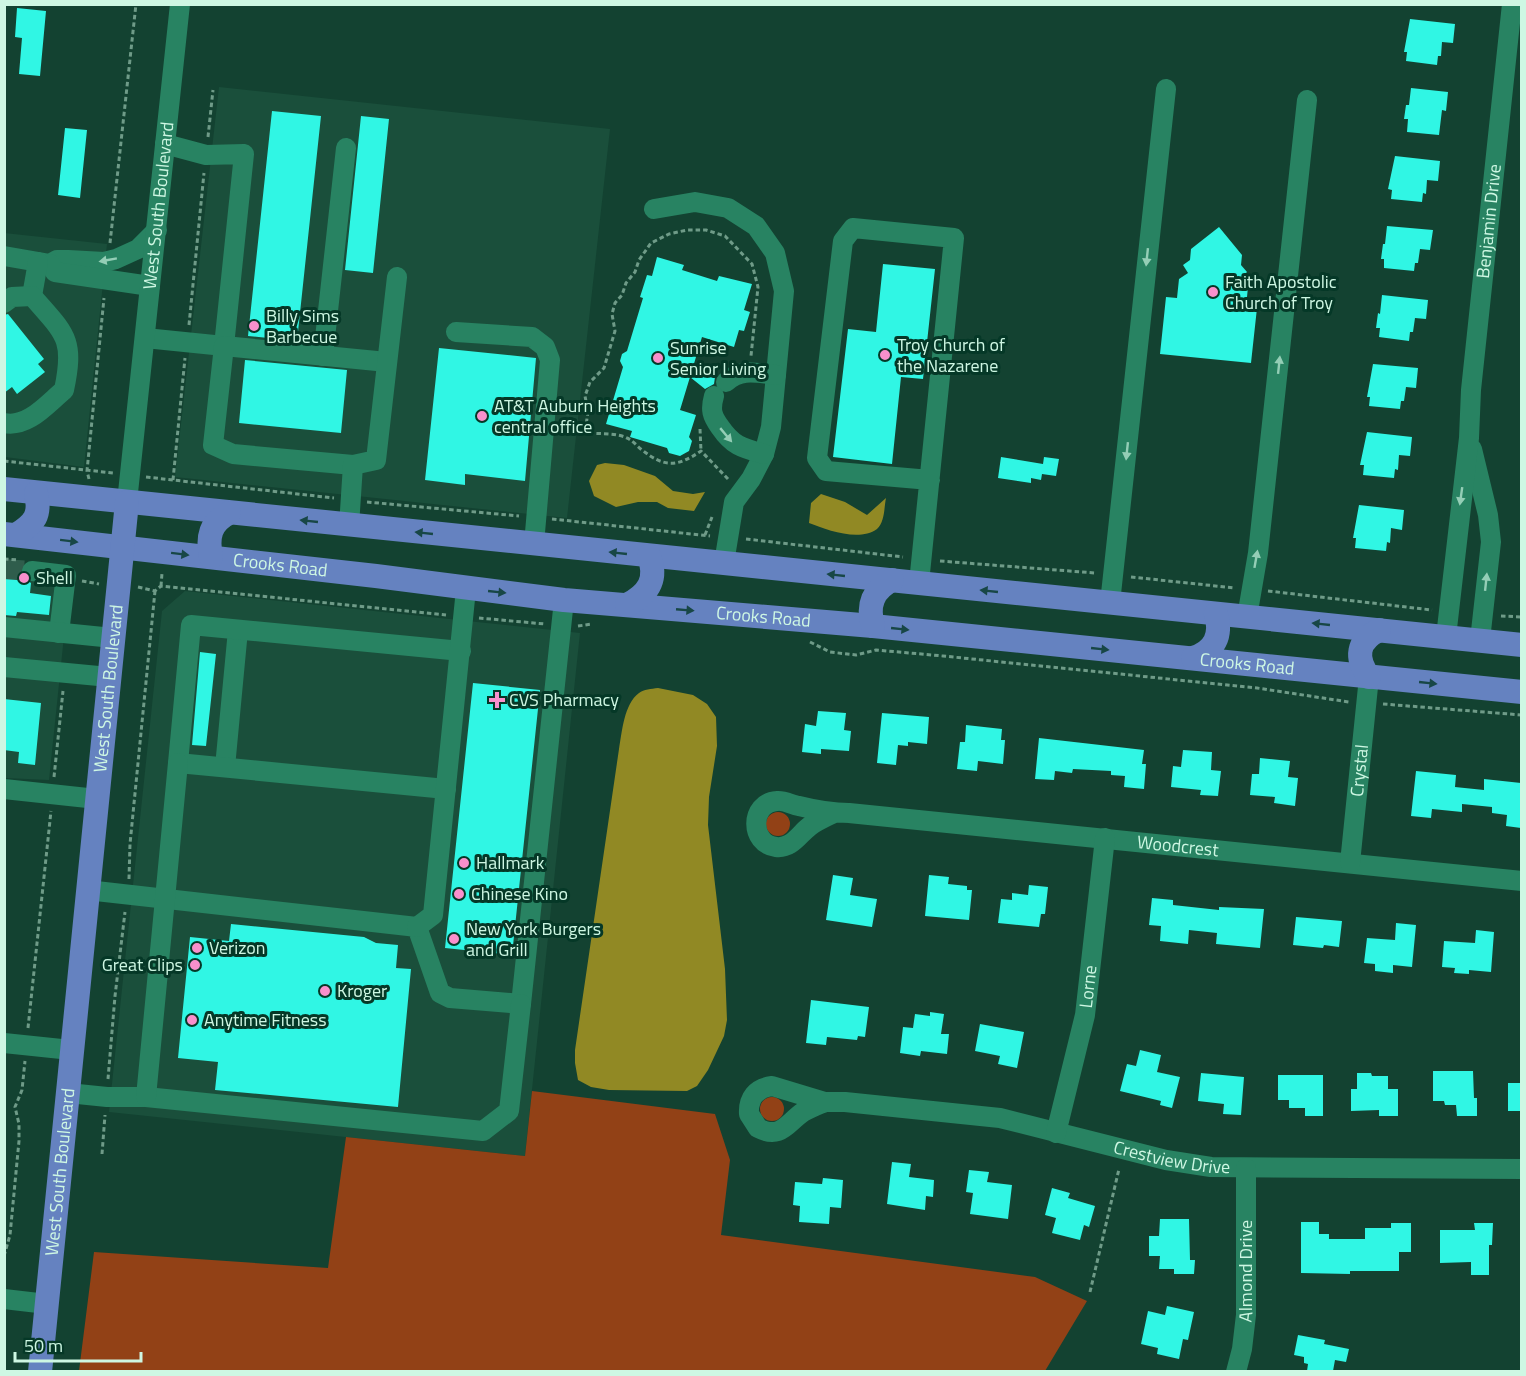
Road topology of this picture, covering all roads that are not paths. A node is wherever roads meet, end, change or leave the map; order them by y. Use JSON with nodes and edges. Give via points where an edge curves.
{"nodes":[{"id":1,"x":180,"y":4,"type":"edge"},
{"id":2,"x":1512,"y":4,"type":"edge"},
{"id":3,"x":1166,"y":89,"type":"dead end"},
{"id":4,"x":1307,"y":100,"type":"dead end"},
{"id":5,"x":165,"y":144,"type":"junction"},
{"id":6,"x":346,"y":148,"type":"dead end"},
{"id":7,"x":654,"y":209,"type":"dead end"},
{"id":8,"x":157,"y":230,"type":"junction"},
{"id":9,"x":4,"y":256,"type":"edge"},
{"id":10,"x":44,"y":263,"type":"junction"},
{"id":11,"x":397,"y":277,"type":"dead end"},
{"id":12,"x":150,"y":286,"type":"junction"},
{"id":13,"x":32,"y":296,"type":"junction"},
{"id":14,"x":4,"y":303,"type":"edge"},
{"id":15,"x":456,"y":332,"type":"dead end"},
{"id":16,"x":145,"y":338,"type":"junction"},
{"id":17,"x":224,"y":346,"type":"junction"},
{"id":18,"x":322,"y":356,"type":"junction"},
{"id":19,"x":387,"y":362,"type":"junction"},
{"id":20,"x":776,"y":375,"type":"junction"},
{"id":21,"x":4,"y":423,"type":"edge"},
{"id":22,"x":1469,"y":438,"type":"junction"},
{"id":23,"x":764,"y":454,"type":"junction"},
{"id":24,"x":353,"y":465,"type":"junction"},
{"id":25,"x":930,"y":480,"type":"junction"},
{"id":26,"x":4,"y":489,"type":"edge"},
{"id":27,"x":36,"y":493,"type":"junction"},
{"id":28,"x":127,"y":502,"type":"junction"},
{"id":29,"x":229,"y":513,"type":"junction"},
{"id":30,"x":349,"y":526,"type":"junction"},
{"id":31,"x":10,"y":534,"type":"edge"},
{"id":32,"x":534,"y":544,"type":"junction"},
{"id":33,"x":122,"y":547,"type":"junction"},
{"id":34,"x":649,"y":556,"type":"junction"},
{"id":35,"x":211,"y":557,"type":"junction"},
{"id":36,"x":724,"y":563,"type":"junction"},
{"id":37,"x":32,"y":572,"type":"tunnel mouth"},
{"id":38,"x":892,"y":580,"type":"junction"},
{"id":39,"x":919,"y":583,"type":"junction"},
{"id":40,"x":466,"y":589,"type":"junction"},
{"id":41,"x":564,"y":600,"type":"junction"},
{"id":42,"x":1110,"y":603,"type":"junction"},
{"id":43,"x":627,"y":605,"type":"junction"},
{"id":44,"x":1215,"y":614,"type":"junction"},
{"id":45,"x":1247,"y":617,"type":"junction"},
{"id":46,"x":873,"y":626,"type":"junction"},
{"id":47,"x":4,"y":627,"type":"edge"},
{"id":48,"x":238,"y":630,"type":"junction"},
{"id":49,"x":1379,"y":630,"type":"junction"},
{"id":50,"x":60,"y":633,"type":"junction"},
{"id":51,"x":1446,"y":637,"type":"junction"},
{"id":52,"x":113,"y":638,"type":"junction"},
{"id":53,"x":1480,"y":640,"type":"junction"},
{"id":54,"x":1521,"y":645,"type":"edge"},
{"id":55,"x":461,"y":651,"type":"junction"},
{"id":56,"x":1193,"y":658,"type":"junction"},
{"id":57,"x":4,"y":666,"type":"edge"},
{"id":58,"x":109,"y":677,"type":"junction"},
{"id":59,"x":1369,"y":677,"type":"junction"},
{"id":60,"x":1521,"y":692,"type":"edge"},
{"id":61,"x":178,"y":763,"type":"junction"},
{"id":62,"x":225,"y":767,"type":"junction"},
{"id":63,"x":4,"y":789,"type":"edge"},
{"id":64,"x":446,"y":789,"type":"junction"},
{"id":65,"x":97,"y":799,"type":"junction"},
{"id":66,"x":834,"y":813,"type":"dead end"},
{"id":67,"x":1105,"y":838,"type":"junction"},
{"id":68,"x":1350,"y":863,"type":"junction"},
{"id":69,"x":1521,"y":881,"type":"edge"},
{"id":70,"x":87,"y":890,"type":"junction"},
{"id":71,"x":165,"y":900,"type":"junction"},
{"id":72,"x":417,"y":927,"type":"junction"},
{"id":73,"x":521,"y":1004,"type":"junction"},
{"id":74,"x":4,"y":1043,"type":"edge"},
{"id":75,"x":71,"y":1050,"type":"junction"},
{"id":76,"x":68,"y":1093,"type":"junction"},
{"id":77,"x":146,"y":1097,"type":"junction"},
{"id":78,"x":825,"y":1102,"type":"dead end"},
{"id":79,"x":1056,"y":1133,"type":"junction"},
{"id":80,"x":1246,"y":1168,"type":"junction"},
{"id":81,"x":1521,"y":1169,"type":"edge"},
{"id":82,"x":4,"y":1299,"type":"edge"},
{"id":83,"x":47,"y":1304,"type":"junction"},
{"id":84,"x":40,"y":1371,"type":"edge"},
{"id":85,"x":1236,"y":1371,"type":"edge"}],
"edges":[{"from":1,"to":5,"type":"street","name":"West South Boulevard"},
{"from":2,"to":22,"type":"street","name":"Benjamin Drive"},
{"from":3,"to":42,"type":"street","one_way":true},
{"from":45,"to":4,"type":"street","one_way":true,"via":[[1258,553]]},
{"from":5,"to":8,"type":"street","name":"West South Boulevard"},
{"from":5,"to":17,"type":"street","via":[[206,154],[244,154]]},
{"from":6,"to":18,"type":"street"},
{"from":7,"to":20,"type":"street","via":[[695,202],[728,208],[756,226],[775,253],[784,291]]},
{"from":8,"to":10,"type":"street","one_way":true,"via":[[138,249],[116,260]]},
{"from":8,"to":12,"type":"street","name":"West South Boulevard"},
{"from":9,"to":10,"type":"street"},
{"from":10,"to":12,"type":"street","via":[[55,272]]},
{"from":10,"to":13,"type":"street"},
{"from":11,"to":19,"type":"street"},
{"from":12,"to":16,"type":"street","name":"West South Boulevard"},
{"from":13,"to":14,"type":"street","via":[[12,297]]},
{"from":13,"to":21,"type":"street","via":[[67,342],[66,382],[64,390],[29,419]]},
{"from":15,"to":32,"type":"street","via":[[532,338],[545,346],[550,360]]},
{"from":16,"to":17,"type":"street"},
{"from":16,"to":28,"type":"street","name":"West South Boulevard"},
{"from":17,"to":18,"type":"street"},
{"from":17,"to":24,"type":"street","via":[[213,444],[233,454]]},
{"from":18,"to":19,"type":"street"},
{"from":19,"to":24,"type":"street","via":[[376,460]]},
{"from":20,"to":23,"type":"street"},
{"from":20,"to":23,"type":"street","one_way":true,"via":[[734,375],[720,389],[711,408],[713,418],[729,441]]},
{"from":22,"to":51,"type":"street","name":"Benjamin Drive","one_way":true},
{"from":53,"to":22,"type":"street","name":"Benjamin Drive","one_way":true,"via":[[1491,542]]},
{"from":23,"to":36,"type":"street","via":[[734,502]]},
{"from":24,"to":30,"type":"street"},
{"from":25,"to":25,"type":"street","via":[[954,238],[853,228],[843,241],[818,458],[826,471]]},
{"from":25,"to":39,"type":"street"},
{"from":26,"to":27,"type":"main road"},
{"from":27,"to":28,"type":"main road"},
{"from":27,"to":31,"type":"main road","via":[[38,510],[34,520],[29,527]]},
{"from":28,"to":29,"type":"main road"},
{"from":28,"to":33,"type":"main road","name":"West South Boulevard"},
{"from":30,"to":29,"type":"main road","one_way":true},
{"from":29,"to":35,"type":"main road","via":[[212,527]]},
{"from":32,"to":30,"type":"main road","one_way":true},
{"from":31,"to":33,"type":"main road","name":"Crooks Road","one_way":true},
{"from":34,"to":32,"type":"main road","one_way":true},
{"from":33,"to":35,"type":"main road","name":"Crooks Road","one_way":true},
{"from":33,"to":52,"type":"main road","name":"West South Boulevard"},
{"from":34,"to":36,"type":"main road"},
{"from":34,"to":43,"type":"main road","via":[[652,565],[646,593]]},
{"from":35,"to":40,"type":"main road","name":"Crooks Road"},
{"from":38,"to":36,"type":"main road","one_way":true},
{"from":37,"to":50,"type":"street","via":[[66,575]]},
{"from":38,"to":39,"type":"main road"},
{"from":38,"to":46,"type":"main road","via":[[874,595],[870,606]]},
{"from":42,"to":39,"type":"main road","one_way":true},
{"from":40,"to":41,"type":"main road","name":"Crooks Road","one_way":true},
{"from":40,"to":55,"type":"street"},
{"from":41,"to":43,"type":"main road","name":"Crooks Road"},
{"from":41,"to":73,"type":"street"},
{"from":42,"to":44,"type":"main road"},
{"from":43,"to":46,"type":"main road","name":"Crooks Road","one_way":true},
{"from":44,"to":45,"type":"main road"},
{"from":44,"to":56,"type":"main road","via":[[1216,641],[1204,654]]},
{"from":49,"to":45,"type":"main road","one_way":true},
{"from":46,"to":56,"type":"main road","name":"Crooks Road","one_way":true},
{"from":47,"to":50,"type":"street"},
{"from":48,"to":55,"type":"street"},
{"from":48,"to":61,"type":"street","via":[[191,625]]},
{"from":48,"to":62,"type":"street"},
{"from":49,"to":51,"type":"main road"},
{"from":49,"to":59,"type":"main road","via":[[1364,642],[1361,652],[1362,667]]},
{"from":50,"to":52,"type":"street"},
{"from":51,"to":53,"type":"main road"},
{"from":52,"to":58,"type":"main road","name":"West South Boulevard"},
{"from":53,"to":54,"type":"main road"},
{"from":55,"to":64,"type":"street"},
{"from":56,"to":59,"type":"main road","name":"Crooks Road"},
{"from":57,"to":58,"type":"street"},
{"from":58,"to":65,"type":"main road","name":"West South Boulevard"},
{"from":59,"to":60,"type":"main road","name":"Crooks Road","one_way":true},
{"from":59,"to":68,"type":"street","name":"Crystal"},
{"from":61,"to":62,"type":"street"},
{"from":61,"to":71,"type":"street"},
{"from":62,"to":64,"type":"street"},
{"from":63,"to":65,"type":"street"},
{"from":64,"to":72,"type":"street","via":[[433,915]]},
{"from":65,"to":70,"type":"main road","name":"West South Boulevard"},
{"from":66,"to":67,"type":"street","name":"Woodcrest"},
{"from":67,"to":68,"type":"street","name":"Woodcrest"},
{"from":67,"to":79,"type":"street","name":"Lorne","via":[[1086,1015]]},
{"from":68,"to":69,"type":"street","name":"Woodcrest"},
{"from":70,"to":71,"type":"street"},
{"from":70,"to":75,"type":"main road","name":"West South Boulevard"},
{"from":71,"to":72,"type":"street"},
{"from":71,"to":77,"type":"street"},
{"from":72,"to":73,"type":"street","via":[[441,993],[450,998]]},
{"from":73,"to":77,"type":"street","via":[[509,1111],[483,1131]]},
{"from":74,"to":75,"type":"street"},
{"from":75,"to":76,"type":"main road","name":"West South Boulevard"},
{"from":76,"to":77,"type":"street"},
{"from":76,"to":83,"type":"main road","name":"West South Boulevard"},
{"from":78,"to":79,"type":"street","name":"Crestview Drive","via":[[984,1116]]},
{"from":79,"to":80,"type":"street","name":"Crestview Drive","via":[[1166,1160]]},
{"from":80,"to":81,"type":"street","name":"Crestview Drive"},
{"from":80,"to":85,"type":"street","name":"Almond Drive","via":[[1246,1315]]},
{"from":82,"to":83,"type":"street"},
{"from":83,"to":84,"type":"main road","name":"West South Boulevard"}]}
